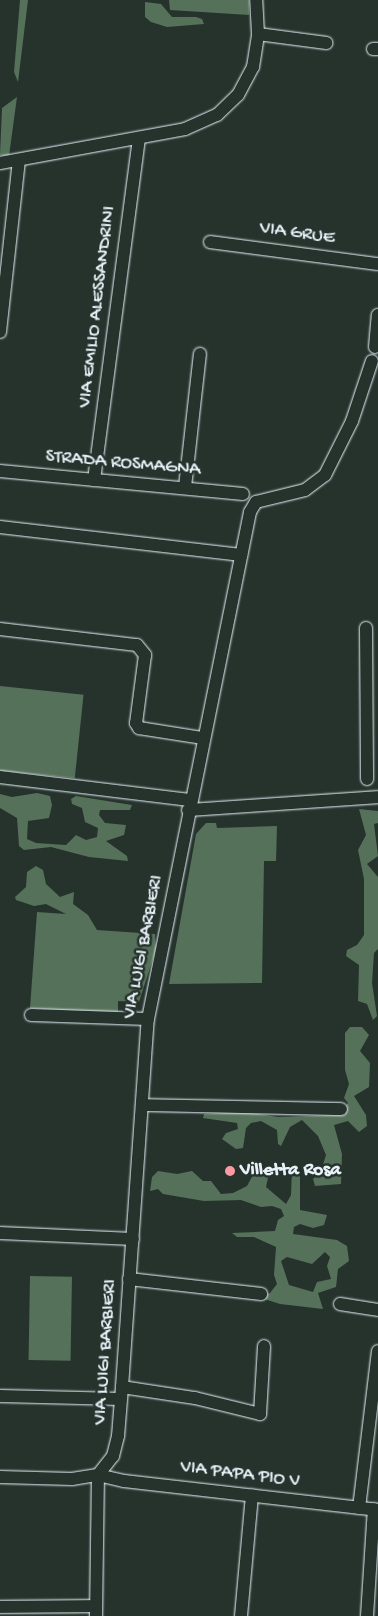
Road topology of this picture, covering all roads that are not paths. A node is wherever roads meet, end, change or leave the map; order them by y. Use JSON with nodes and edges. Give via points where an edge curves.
{"nodes":[{"id":1,"x":256,"y":0,"type":"edge"},
{"id":2,"x":258,"y":34,"type":"junction"},
{"id":3,"x":326,"y":43,"type":"dead end"},
{"id":4,"x":139,"y":138,"type":"junction"},
{"id":5,"x":19,"y":160,"type":"junction"},
{"id":6,"x":0,"y":163,"type":"edge"},
{"id":7,"x":210,"y":242,"type":"dead end"},
{"id":8,"x":378,"y":264,"type":"edge"},
{"id":9,"x":0,"y":332,"type":"edge"},
{"id":10,"x":377,"y":334,"type":"edge"},
{"id":11,"x":200,"y":354,"type":"dead end"},
{"id":12,"x":376,"y":364,"type":"edge"},
{"id":13,"x":0,"y":471,"type":"edge"},
{"id":14,"x":94,"y":480,"type":"junction"},
{"id":15,"x":185,"y":487,"type":"junction"},
{"id":16,"x":243,"y":494,"type":"junction"},
{"id":17,"x":266,"y":497,"type":"junction"},
{"id":18,"x":250,"y":512,"type":"junction"},
{"id":19,"x":0,"y":527,"type":"edge"},
{"id":20,"x":241,"y":555,"type":"junction"},
{"id":21,"x":0,"y":628,"type":"edge"},
{"id":22,"x":366,"y":628,"type":"dead end"},
{"id":23,"x":372,"y":703,"type":"edge"},
{"id":24,"x":203,"y":738,"type":"junction"},
{"id":25,"x":0,"y":777,"type":"edge"},
{"id":26,"x":367,"y":779,"type":"dead end"},
{"id":27,"x":378,"y":797,"type":"edge"},
{"id":28,"x":189,"y":805,"type":"junction"},
{"id":29,"x":31,"y":1015,"type":"dead end"},
{"id":30,"x":148,"y":1019,"type":"junction"},
{"id":31,"x":142,"y":1105,"type":"junction"},
{"id":32,"x":341,"y":1109,"type":"dead end"},
{"id":33,"x":0,"y":1233,"type":"edge"},
{"id":34,"x":134,"y":1239,"type":"junction"},
{"id":35,"x":129,"y":1279,"type":"junction"},
{"id":36,"x":261,"y":1294,"type":"dead end"},
{"id":37,"x":340,"y":1304,"type":"dead end"},
{"id":38,"x":378,"y":1310,"type":"edge"},
{"id":39,"x":264,"y":1346,"type":"dead end"},
{"id":40,"x":378,"y":1351,"type":"edge"},
{"id":41,"x":122,"y":1393,"type":"junction"},
{"id":42,"x":0,"y":1396,"type":"edge"},
{"id":43,"x":98,"y":1475,"type":"junction"},
{"id":44,"x":0,"y":1477,"type":"edge"},
{"id":45,"x":252,"y":1495,"type":"junction"},
{"id":46,"x":359,"y":1508,"type":"junction"},
{"id":47,"x":376,"y":1509,"type":"edge"},
{"id":48,"x":0,"y":1607,"type":"edge"},
{"id":49,"x":96,"y":1611,"type":"edge"},
{"id":50,"x":241,"y":1616,"type":"edge"},
{"id":51,"x":367,"y":1616,"type":"edge"}],
"edges":[{"from":1,"to":2,"type":"street"},
{"from":2,"to":3,"type":"street"},
{"from":2,"to":4,"type":"street","via":[[253,68],[232,103],[202,124]]},
{"from":4,"to":5,"type":"street"},
{"from":4,"to":14,"type":"street","name":"VIA EMILIO ALESSANDRINI"},
{"from":5,"to":6,"type":"street"},
{"from":5,"to":9,"type":"street"},
{"from":7,"to":8,"type":"street","name":"VIA GRUE"},
{"from":10,"to":12,"type":"street","via":[[370,352]]},
{"from":11,"to":15,"type":"street"},
{"from":12,"to":17,"type":"street","via":[[339,450],[324,475],[305,490]]},
{"from":13,"to":14,"type":"street","name":"STRADA ROSMAGNA"},
{"from":14,"to":15,"type":"street","name":"STRADA ROSMAGNA"},
{"from":15,"to":16,"type":"street","name":"STRADA ROSMAGNA"},
{"from":16,"to":17,"type":"street","name":"STRADA ROSMAGNA"},
{"from":16,"to":18,"type":"street"},
{"from":17,"to":18,"type":"street","via":[[256,502]]},
{"from":18,"to":20,"type":"street","name":"VIA LUIGI BARBIERI"},
{"from":19,"to":20,"type":"street"},
{"from":20,"to":24,"type":"street","name":"VIA LUIGI BARBIERI"},
{"from":21,"to":24,"type":"street","via":[[138,645],[145,655],[136,723],[139,728]]},
{"from":22,"to":23,"type":"street"},
{"from":23,"to":26,"type":"street"},
{"from":24,"to":28,"type":"street","name":"VIA LUIGI BARBIERI"},
{"from":25,"to":28,"type":"street"},
{"from":27,"to":28,"type":"street"},
{"from":28,"to":30,"type":"street","name":"VIA LUIGI BARBIERI"},
{"from":29,"to":30,"type":"street"},
{"from":30,"to":31,"type":"street","name":"VIA LUIGI BARBIERI"},
{"from":31,"to":32,"type":"street"},
{"from":31,"to":34,"type":"street","name":"VIA LUIGI BARBIERI"},
{"from":33,"to":34,"type":"street"},
{"from":34,"to":35,"type":"street","name":"VIA LUIGI BARBIERI"},
{"from":35,"to":36,"type":"street"},
{"from":35,"to":41,"type":"street","name":"VIA LUIGI BARBIERI"},
{"from":37,"to":38,"type":"street"},
{"from":39,"to":41,"type":"street","via":[[260,1414],[194,1398]]},
{"from":40,"to":46,"type":"street"},
{"from":41,"to":42,"type":"street"},
{"from":41,"to":43,"type":"street","name":"VIA LUIGI BARBIERI","via":[[113,1456]]},
{"from":43,"to":44,"type":"street","via":[[72,1479]]},
{"from":43,"to":45,"type":"street","name":"VIA PAPA PIO V","via":[[124,1481]]},
{"from":43,"to":49,"type":"street"},
{"from":45,"to":46,"type":"street","name":"VIA PAPA PIO V"},
{"from":45,"to":50,"type":"street"},
{"from":46,"to":47,"type":"street","name":"VIA PAPA PIO V"},
{"from":47,"to":51,"type":"street"},
{"from":48,"to":49,"type":"street"}]}
